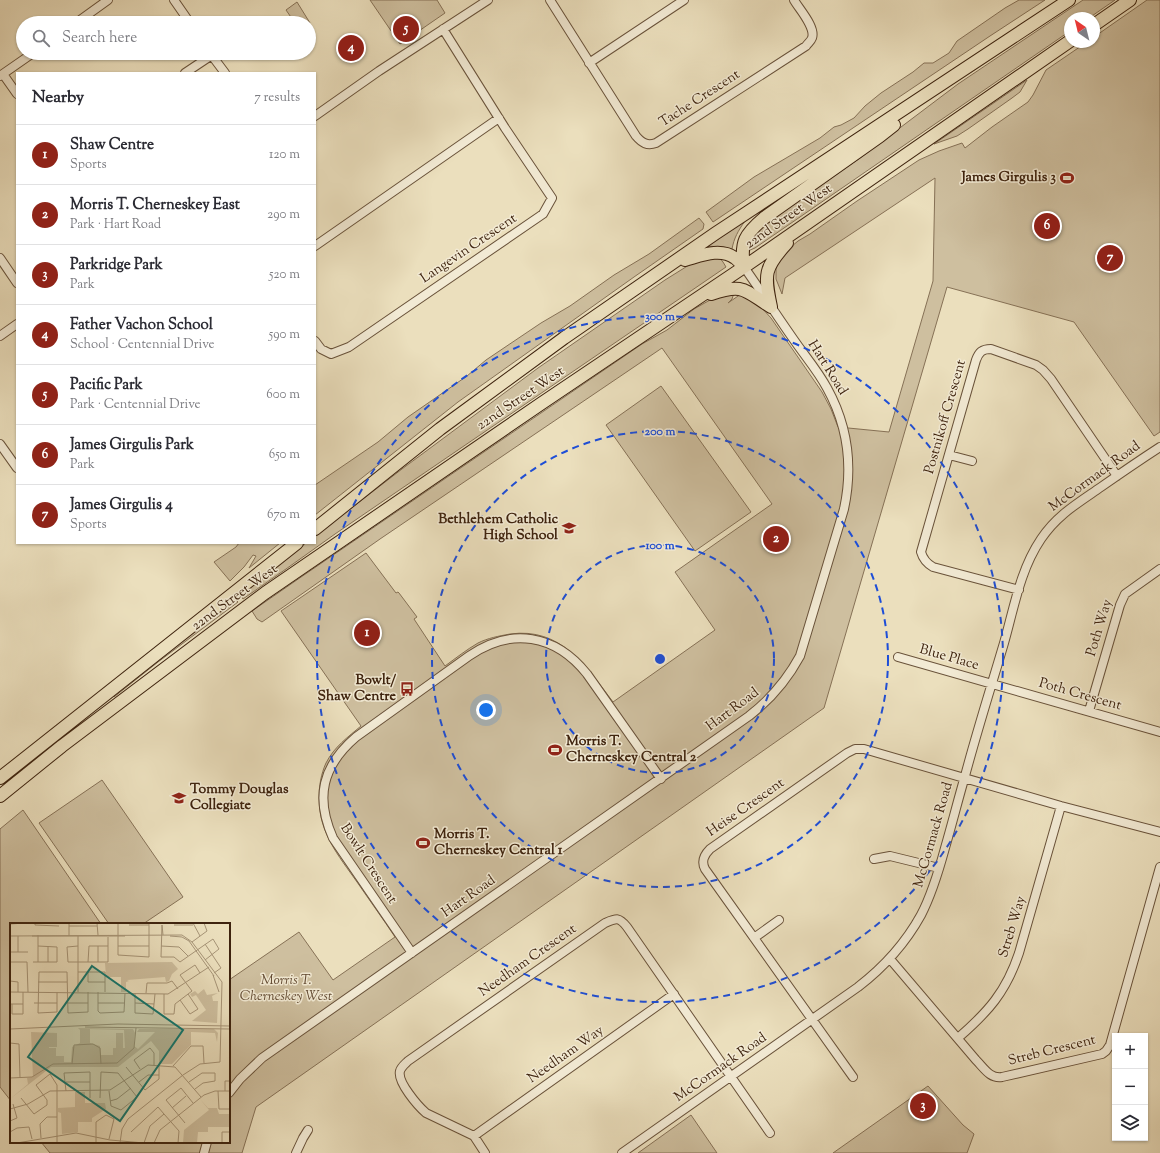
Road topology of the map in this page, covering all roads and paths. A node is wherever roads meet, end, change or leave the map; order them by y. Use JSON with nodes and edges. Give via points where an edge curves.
{"nodes":[{"id":1,"x":108,"y":0,"type":"edge"},
{"id":2,"x":174,"y":0,"type":"edge"},
{"id":3,"x":488,"y":0,"type":"edge"},
{"id":4,"x":550,"y":0,"type":"edge"},
{"id":5,"x":684,"y":0,"type":"edge"},
{"id":6,"x":794,"y":0,"type":"edge"},
{"id":7,"x":1069,"y":0,"type":"edge"},
{"id":8,"x":1130,"y":0,"type":"edge"},
{"id":9,"x":86,"y":16,"type":"edge"},
{"id":10,"x":185,"y":16,"type":"edge"},
{"id":11,"x":1100,"y":21,"type":"edge"},
{"id":12,"x":443,"y":29,"type":"junction"},
{"id":13,"x":1064,"y":46,"type":"edge"},
{"id":14,"x":23,"y":60,"type":"edge"},
{"id":15,"x":203,"y":60,"type":"edge"},
{"id":16,"x":215,"y":60,"type":"edge"},
{"id":17,"x":589,"y":63,"type":"junction"},
{"id":18,"x":186,"y":72,"type":"edge"},
{"id":19,"x":224,"y":72,"type":"edge"},
{"id":20,"x":2,"y":75,"type":"edge"},
{"id":21,"x":16,"y":93,"type":"edge"},
{"id":22,"x":929,"y":93,"type":"junction"},
{"id":23,"x":316,"y":115,"type":"edge"},
{"id":24,"x":499,"y":118,"type":"junction"},
{"id":25,"x":796,"y":231,"type":"junction"},
{"id":26,"x":316,"y":245,"type":"edge"},
{"id":27,"x":0,"y":258,"type":"edge"},
{"id":28,"x":674,"y":263,"type":"junction"},
{"id":29,"x":744,"y":267,"type":"junction"},
{"id":30,"x":16,"y":282,"type":"edge"},
{"id":31,"x":700,"y":296,"type":"junction"},
{"id":32,"x":771,"y":307,"type":"junction"},
{"id":33,"x":16,"y":325,"type":"edge"},
{"id":34,"x":0,"y":336,"type":"edge"},
{"id":35,"x":316,"y":342,"type":"edge"},
{"id":36,"x":0,"y":444,"type":"edge"},
{"id":37,"x":1160,"y":447,"type":"edge"},
{"id":38,"x":949,"y":455,"type":"junction"},
{"id":39,"x":14,"y":458,"type":"edge"},
{"id":40,"x":972,"y":461,"type":"dead end"},
{"id":41,"x":1117,"y":476,"type":"junction"},
{"id":42,"x":316,"y":528,"type":"edge"},
{"id":43,"x":296,"y":544,"type":"edge"},
{"id":44,"x":1160,"y":569,"type":"edge"},
{"id":45,"x":1019,"y":590,"type":"junction"},
{"id":46,"x":898,"y":657,"type":"dead end"},
{"id":47,"x":992,"y":684,"type":"junction"},
{"id":48,"x":1089,"y":711,"type":"junction"},
{"id":49,"x":1160,"y":732,"type":"edge"},
{"id":50,"x":0,"y":778,"type":"edge"},
{"id":51,"x":964,"y":778,"type":"junction"},
{"id":52,"x":661,"y":779,"type":"junction"},
{"id":53,"x":0,"y":796,"type":"edge"},
{"id":54,"x":1061,"y":806,"type":"junction"},
{"id":55,"x":1160,"y":832,"type":"edge"},
{"id":56,"x":874,"y":860,"type":"dead end"},
{"id":57,"x":1160,"y":867,"type":"edge"},
{"id":58,"x":939,"y":868,"type":"junction"},
{"id":59,"x":779,"y":920,"type":"dead end"},
{"id":60,"x":754,"y":938,"type":"junction"},
{"id":61,"x":412,"y":953,"type":"junction"},
{"id":62,"x":890,"y":959,"type":"junction"},
{"id":63,"x":674,"y":994,"type":"junction"},
{"id":64,"x":812,"y":1020,"type":"junction"},
{"id":65,"x":958,"y":1038,"type":"junction"},
{"id":66,"x":731,"y":1076,"type":"junction"},
{"id":67,"x":853,"y":1077,"type":"dead end"},
{"id":68,"x":230,"y":1092,"type":"edge"},
{"id":69,"x":308,"y":1130,"type":"dead end"},
{"id":70,"x":770,"y":1133,"type":"dead end"},
{"id":71,"x":474,"y":1136,"type":"junction"},
{"id":72,"x":207,"y":1143,"type":"edge"},
{"id":73,"x":204,"y":1153,"type":"edge"},
{"id":74,"x":296,"y":1153,"type":"edge"},
{"id":75,"x":485,"y":1153,"type":"edge"},
{"id":76,"x":622,"y":1153,"type":"edge"}],
"edges":[{"from":1,"to":9,"type":"street"},
{"from":2,"to":10,"type":"street"},
{"from":3,"to":12,"type":"street"},
{"from":4,"to":17,"type":"street","name":"Tache Crescent"},
{"from":5,"to":17,"type":"street"},
{"from":6,"to":17,"type":"street","name":"Tache Crescent","via":[[811,26],[813,37],[810,42],[651,145],[640,141]]},
{"from":7,"to":22,"type":"highway","name":"22nd Street West"},
{"from":8,"to":11,"type":"highway"},
{"from":12,"to":23,"type":"street"},
{"from":12,"to":24,"type":"street","name":"Langevin Crescent"},
{"from":13,"to":25,"type":"highway","name":"22nd Street West"},
{"from":14,"to":20,"type":"street"},
{"from":15,"to":18,"type":"street"},
{"from":16,"to":19,"type":"street"},
{"from":20,"to":21,"type":"street"},
{"from":22,"to":28,"type":"highway","name":"22nd Street West"},
{"from":22,"to":29,"type":"highway","via":[[880,136],[753,228],[743,244]]},
{"from":24,"to":26,"type":"street"},
{"from":24,"to":35,"type":"street","name":"Langevin Crescent","via":[[552,198],[543,214],[349,347],[331,354],[321,349]]},
{"from":25,"to":29,"type":"highway","name":"22nd Street West"},
{"from":25,"to":32,"type":"highway","via":[[776,254],[768,270],[766,284]]},
{"from":27,"to":30,"type":"street"},
{"from":28,"to":29,"type":"highway","via":[[701,255],[720,253],[730,255]]},
{"from":28,"to":42,"type":"highway","name":"22nd Street West","via":[[564,338],[452,420]]},
{"from":29,"to":31,"type":"highway","name":"22nd Street West"},
{"from":29,"to":32,"type":"street","name":"Hart Road"},
{"from":31,"to":32,"type":"highway","via":[[737,288],[751,293]]},
{"from":31,"to":53,"type":"highway","name":"22nd Street West","via":[[266,593],[62,746]]},
{"from":32,"to":52,"type":"street","name":"Hart Road","via":[[822,380],[840,415],[849,461],[844,509],[800,656],[790,674],[759,709]]},
{"from":33,"to":34,"type":"street"},
{"from":36,"to":39,"type":"street"},
{"from":37,"to":41,"type":"street","name":"McCormack Road"},
{"from":38,"to":40,"type":"street"},
{"from":38,"to":41,"type":"street","name":"Postnikoff Crescent","via":[[976,360],[980,351],[991,349],[1036,365],[1043,370]]},
{"from":38,"to":45,"type":"street","name":"Postnikoff Crescent","via":[[922,546],[922,557],[933,567]]},
{"from":41,"to":45,"type":"street","name":"McCormack Road","via":[[1069,508],[1048,529],[1030,558]]},
{"from":43,"to":50,"type":"highway","name":"22nd Street West"},
{"from":44,"to":48,"type":"street","name":"Poth Way","via":[[1123,597]]},
{"from":45,"to":47,"type":"street","name":"McCormack Road"},
{"from":46,"to":47,"type":"street","name":"Blue Place"},
{"from":47,"to":48,"type":"street","name":"Poth Crescent"},
{"from":47,"to":51,"type":"street","name":"McCormack Road"},
{"from":48,"to":49,"type":"street","name":"Poth Crescent"},
{"from":51,"to":54,"type":"street"},
{"from":51,"to":58,"type":"street","name":"McCormack Road"},
{"from":51,"to":60,"type":"street","name":"Heise Crescent","via":[[864,749],[855,749],[710,849],[706,853],[703,866]]},
{"from":52,"to":61,"type":"street","name":"Hart Road"},
{"from":52,"to":61,"type":"street","name":"Bowlt Crescent","via":[[587,674],[560,649],[537,639],[518,638],[491,643],[469,656],[356,737],[334,761],[326,780],[324,811],[333,838]]},
{"from":54,"to":55,"type":"street"},
{"from":54,"to":65,"type":"street","name":"Streb Way","via":[[1015,966],[997,998]]},
{"from":56,"to":58,"type":"street","via":[[890,856]]},
{"from":57,"to":65,"type":"street","name":"Streb Crescent","via":[[1110,1045],[1102,1054],[998,1078],[990,1075]]},
{"from":58,"to":62,"type":"street","name":"McCormack Road","via":[[922,914]]},
{"from":59,"to":60,"type":"street"},
{"from":60,"to":64,"type":"street","name":"Heise Crescent"},
{"from":61,"to":68,"type":"street","name":"Hart Road","via":[[262,1058]]},
{"from":62,"to":64,"type":"street","name":"McCormack Road"},
{"from":62,"to":65,"type":"street","name":"Streb Crescent"},
{"from":63,"to":66,"type":"street","name":"Needham Crescent"},
{"from":63,"to":71,"type":"street","name":"Needham Way"},
{"from":63,"to":71,"type":"street","name":"Needham Crescent","via":[[627,927],[615,918],[402,1066],[400,1072],[403,1084],[421,1109]]},
{"from":64,"to":66,"type":"street","name":"McCormack Road"},
{"from":64,"to":67,"type":"street","name":"Heise Crescent"},
{"from":66,"to":70,"type":"street","name":"Needham Crescent"},
{"from":66,"to":76,"type":"street","name":"McCormack Road"},
{"from":69,"to":74,"type":"street"},
{"from":71,"to":75,"type":"street"},
{"from":72,"to":73,"type":"street"}]}
